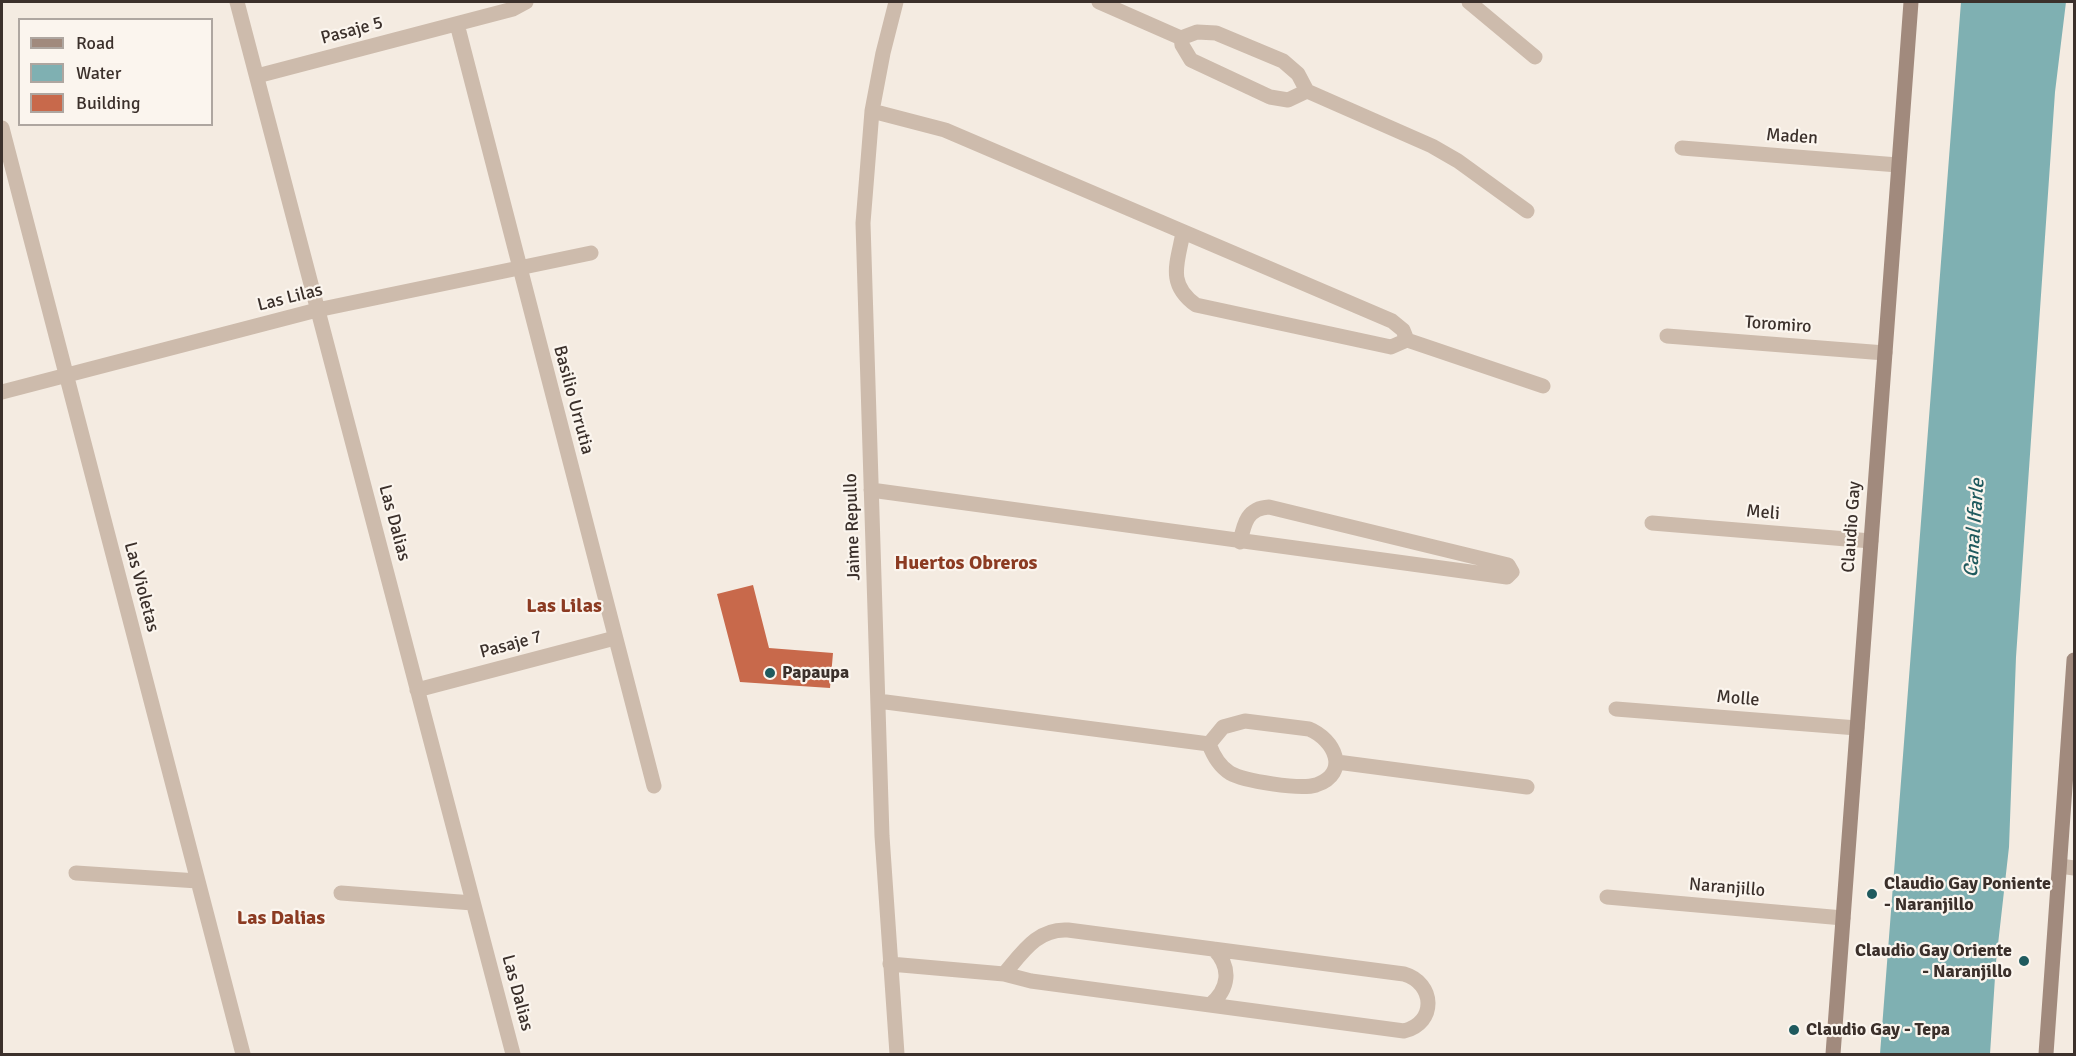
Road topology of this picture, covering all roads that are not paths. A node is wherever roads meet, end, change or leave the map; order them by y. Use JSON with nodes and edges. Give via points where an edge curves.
{"nodes":[{"id":1,"x":237,"y":2,"type":"edge"},
{"id":2,"x":526,"y":2,"type":"edge"},
{"id":3,"x":896,"y":2,"type":"edge"},
{"id":4,"x":1098,"y":2,"type":"edge"},
{"id":5,"x":1469,"y":2,"type":"edge"},
{"id":6,"x":1911,"y":2,"type":"edge"},
{"id":7,"x":457,"y":24,"type":"junction"},
{"id":8,"x":1180,"y":38,"type":"junction"},
{"id":9,"x":1535,"y":57,"type":"dead end"},
{"id":10,"x":257,"y":76,"type":"junction"},
{"id":11,"x":1307,"y":91,"type":"junction"},
{"id":12,"x":872,"y":111,"type":"junction"},
{"id":13,"x":2,"y":128,"type":"edge"},
{"id":14,"x":1682,"y":148,"type":"dead end"},
{"id":15,"x":1898,"y":165,"type":"junction"},
{"id":16,"x":1527,"y":211,"type":"dead end"},
{"id":17,"x":1183,"y":233,"type":"junction"},
{"id":18,"x":591,"y":253,"type":"dead end"},
{"id":19,"x":518,"y":268,"type":"junction"},
{"id":20,"x":318,"y":310,"type":"junction"},
{"id":21,"x":1667,"y":336,"type":"dead end"},
{"id":22,"x":1407,"y":340,"type":"junction"},
{"id":23,"x":1885,"y":353,"type":"junction"},
{"id":24,"x":66,"y":376,"type":"junction"},
{"id":25,"x":1543,"y":387,"type":"dead end"},
{"id":26,"x":2,"y":393,"type":"edge"},
{"id":27,"x":871,"y":490,"type":"junction"},
{"id":28,"x":1652,"y":523,"type":"dead end"},
{"id":29,"x":1871,"y":541,"type":"junction"},
{"id":30,"x":1240,"y":542,"type":"junction"},
{"id":31,"x":615,"y":638,"type":"junction"},
{"id":32,"x":2074,"y":660,"type":"edge"},
{"id":33,"x":2074,"y":678,"type":"edge"},
{"id":34,"x":417,"y":690,"type":"junction"},
{"id":35,"x":878,"y":701,"type":"junction"},
{"id":36,"x":1616,"y":709,"type":"dead end"},
{"id":37,"x":1857,"y":728,"type":"junction"},
{"id":38,"x":1209,"y":744,"type":"junction"},
{"id":39,"x":1336,"y":762,"type":"junction"},
{"id":40,"x":654,"y":786,"type":"dead end"},
{"id":41,"x":1527,"y":787,"type":"dead end"},
{"id":42,"x":2067,"y":867,"type":"edge"},
{"id":43,"x":76,"y":873,"type":"dead end"},
{"id":44,"x":198,"y":881,"type":"junction"},
{"id":45,"x":341,"y":893,"type":"dead end"},
{"id":46,"x":1607,"y":897,"type":"dead end"},
{"id":47,"x":473,"y":903,"type":"junction"},
{"id":48,"x":1843,"y":918,"type":"junction"},
{"id":49,"x":1214,"y":949,"type":"junction"},
{"id":50,"x":890,"y":964,"type":"junction"},
{"id":51,"x":1004,"y":974,"type":"junction"},
{"id":52,"x":1210,"y":1005,"type":"junction"},
{"id":53,"x":243,"y":1054,"type":"edge"},
{"id":54,"x":513,"y":1054,"type":"edge"},
{"id":55,"x":897,"y":1054,"type":"edge"},
{"id":56,"x":1833,"y":1054,"type":"edge"},
{"id":57,"x":2046,"y":1054,"type":"edge"}],
"edges":[{"from":1,"to":10,"type":"street","name":"Las Dalias"},
{"from":2,"to":7,"type":"street","name":"Pasaje 5"},
{"from":3,"to":12,"type":"street","name":"Jaime Repullo"},
{"from":4,"to":8,"type":"street"},
{"from":5,"to":9,"type":"street"},
{"from":6,"to":15,"type":"street","name":"Claudio Gay"},
{"from":7,"to":10,"type":"street","name":"Pasaje 5"},
{"from":7,"to":19,"type":"street","name":"Basilio Urrutia"},
{"from":8,"to":11,"type":"street","via":[[1197,32],[1216,33],[1283,61],[1298,74]]},
{"from":8,"to":11,"type":"street","via":[[1191,60],[1270,97],[1288,100]]},
{"from":10,"to":20,"type":"street","name":"Las Dalias"},
{"from":11,"to":16,"type":"street","via":[[1432,146]]},
{"from":12,"to":17,"type":"street","via":[[953,133]]},
{"from":12,"to":27,"type":"street","name":"Jaime Repullo","via":[[863,223]]},
{"from":13,"to":24,"type":"street","name":"Las Violetas"},
{"from":14,"to":15,"type":"street","name":"Maden"},
{"from":15,"to":23,"type":"street","name":"Claudio Gay"},
{"from":17,"to":22,"type":"street","via":[[1392,321],[1403,330]]},
{"from":17,"to":22,"type":"street","via":[[1175,273],[1181,292],[1196,305],[1391,347]]},
{"from":18,"to":19,"type":"street","name":"Las Lilas"},
{"from":19,"to":20,"type":"street","name":"Las Lilas"},
{"from":19,"to":31,"type":"street","name":"Basilio Urrutia"},
{"from":20,"to":24,"type":"street","name":"Las Lilas"},
{"from":20,"to":34,"type":"street","name":"Las Dalias"},
{"from":21,"to":23,"type":"street","name":"Toromiro"},
{"from":22,"to":25,"type":"street"},
{"from":23,"to":29,"type":"street","name":"Claudio Gay"},
{"from":24,"to":26,"type":"street","name":"Las Lilas"},
{"from":24,"to":44,"type":"street","name":"Las Violetas"},
{"from":27,"to":30,"type":"street"},
{"from":27,"to":35,"type":"street","name":"Jaime Repullo"},
{"from":28,"to":29,"type":"street","name":"Meli"},
{"from":29,"to":37,"type":"street","name":"Claudio Gay"},
{"from":30,"to":30,"type":"street","via":[[1507,577],[1512,572],[1508,565],[1269,507],[1261,507],[1248,516]]},
{"from":31,"to":34,"type":"street","name":"Pasaje 7"},
{"from":31,"to":40,"type":"street","name":"Basilio Urrutia"},
{"from":32,"to":33,"type":"street"},
{"from":33,"to":42,"type":"street"},
{"from":34,"to":47,"type":"street","name":"Las Dalias"},
{"from":35,"to":38,"type":"street"},
{"from":35,"to":50,"type":"street","name":"Jaime Repullo"},
{"from":36,"to":37,"type":"street","name":"Molle"},
{"from":37,"to":48,"type":"street","name":"Claudio Gay"},
{"from":38,"to":39,"type":"street","via":[[1213,755],[1230,773],[1241,778],[1300,786],[1324,780]]},
{"from":38,"to":39,"type":"street","via":[[1223,727],[1245,721],[1309,729],[1327,740]]},
{"from":39,"to":41,"type":"street"},
{"from":42,"to":57,"type":"street"},
{"from":43,"to":44,"type":"street"},
{"from":44,"to":53,"type":"street","name":"Las Violetas"},
{"from":45,"to":47,"type":"street"},
{"from":46,"to":48,"type":"street","name":"Naranjillo"},
{"from":47,"to":54,"type":"street","name":"Las Dalias"},
{"from":48,"to":56,"type":"street","name":"Claudio Gay"},
{"from":49,"to":51,"type":"street","via":[[1059,930],[1031,943]]},
{"from":49,"to":52,"type":"street","via":[[1226,966],[1227,977],[1225,988]]},
{"from":49,"to":52,"type":"street","via":[[1412,976],[1424,987],[1429,1004],[1419,1024],[1404,1031]]},
{"from":50,"to":51,"type":"street"},
{"from":50,"to":55,"type":"street","name":"Jaime Repullo"},
{"from":51,"to":52,"type":"street"}]}
